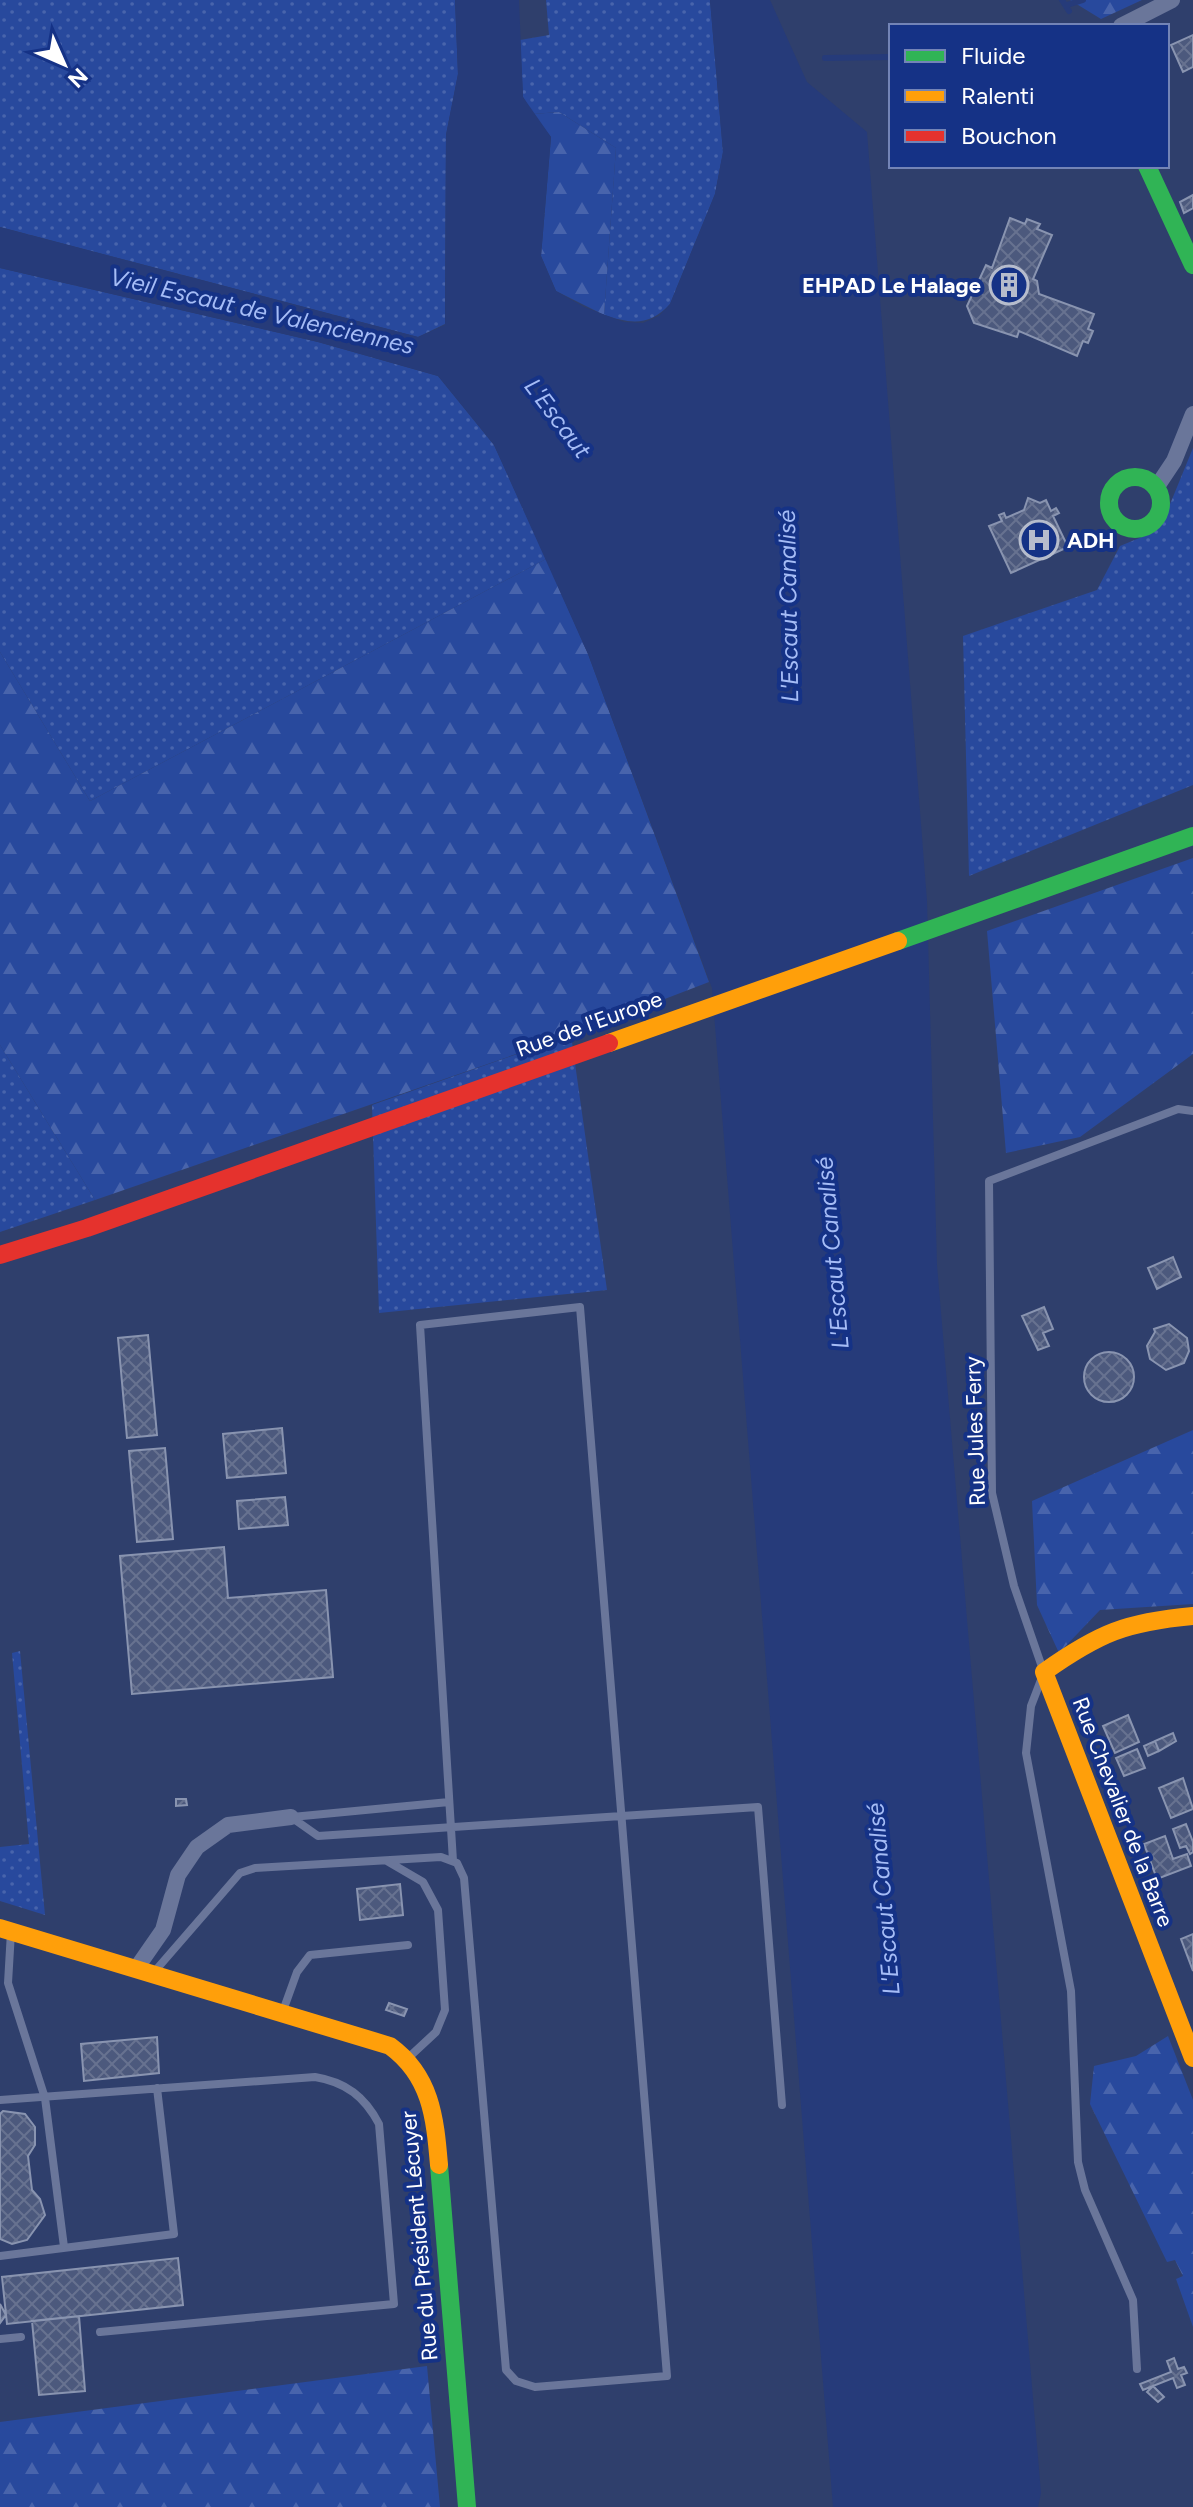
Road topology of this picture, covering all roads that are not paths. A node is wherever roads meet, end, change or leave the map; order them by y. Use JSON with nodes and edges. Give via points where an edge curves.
{"nodes":[{"id":1,"x":1172,"y":0,"type":"edge"},
{"id":2,"x":1125,"y":24,"type":"edge"},
{"id":3,"x":1148,"y":168,"type":"edge"},
{"id":4,"x":1193,"y":265,"type":"edge"},
{"id":5,"x":1193,"y":414,"type":"edge"},
{"id":6,"x":1156,"y":488,"type":"dead end"},
{"id":7,"x":1193,"y":836,"type":"edge"},
{"id":8,"x":1193,"y":1111,"type":"edge"},
{"id":9,"x":0,"y":1255,"type":"edge"},
{"id":10,"x":1193,"y":1616,"type":"edge"},
{"id":11,"x":1044,"y":1672,"type":"junction"},
{"id":12,"x":449,"y":1802,"type":"junction"},
{"id":13,"x":620,"y":1814,"type":"junction"},
{"id":14,"x":291,"y":1817,"type":"junction"},
{"id":15,"x":451,"y":1826,"type":"junction"},
{"id":16,"x":382,"y":1859,"type":"junction"},
{"id":17,"x":453,"y":1861,"type":"junction"},
{"id":18,"x":6,"y":1930,"type":"edge"},
{"id":19,"x":408,"y":1945,"type":"dead end"},
{"id":20,"x":146,"y":1969,"type":"junction"},
{"id":21,"x":284,"y":2010,"type":"junction"},
{"id":22,"x":1193,"y":2058,"type":"edge"},
{"id":23,"x":406,"y":2060,"type":"junction"},
{"id":24,"x":157,"y":2088,"type":"junction"},
{"id":25,"x":45,"y":2098,"type":"junction"},
{"id":26,"x":0,"y":2100,"type":"edge"},
{"id":27,"x":782,"y":2105,"type":"dead end"},
{"id":28,"x":64,"y":2247,"type":"junction"},
{"id":29,"x":0,"y":2256,"type":"edge"},
{"id":30,"x":100,"y":2332,"type":"dead end"},
{"id":31,"x":21,"y":2337,"type":"dead end"},
{"id":32,"x":0,"y":2339,"type":"edge"},
{"id":33,"x":1137,"y":2369,"type":"dead end"},
{"id":34,"x":467,"y":2507,"type":"edge"}],
"edges":[{"from":1,"to":2,"type":"street"},
{"from":3,"to":4,"type":"street"},
{"from":5,"to":6,"type":"street","via":[[1174,461]]},
{"from":7,"to":9,"type":"street","name":"Rue de l'Europe"},
{"from":8,"to":11,"type":"lane","name":"Rue Jules Ferry","via":[[1178,1109],[989,1181],[992,1493],[1014,1586]]},
{"from":10,"to":11,"type":"street","via":[[1112,1627]]},
{"from":11,"to":22,"type":"street","name":"Rue Chevalier de la Barre"},
{"from":11,"to":33,"type":"lane","via":[[1031,1706],[1026,1753],[1071,1991],[1078,2162],[1133,2300]]},
{"from":12,"to":13,"type":"lane","via":[[420,1325],[580,1307]]},
{"from":12,"to":14,"type":"lane"},
{"from":12,"to":15,"type":"lane"},
{"from":13,"to":15,"type":"lane"},
{"from":13,"to":17,"type":"lane","via":[[667,2376],[535,2387],[516,2381],[506,2370],[464,1878]]},
{"from":13,"to":27,"type":"lane","via":[[758,1807]]},
{"from":14,"to":15,"type":"lane","via":[[318,1836]]},
{"from":14,"to":20,"type":"street","via":[[228,1825],[197,1847],[178,1875]]},
{"from":15,"to":17,"type":"lane"},
{"from":16,"to":17,"type":"lane"},
{"from":16,"to":20,"type":"lane","via":[[240,1873]]},
{"from":16,"to":23,"type":"lane","via":[[423,1882],[438,1910],[445,2010],[436,2032]]},
{"from":18,"to":20,"type":"street","name":"Rue du Président Lécuyer"},
{"from":18,"to":25,"type":"lane","via":[[8,1983]]},
{"from":19,"to":21,"type":"lane","via":[[310,1955],[297,1972]]},
{"from":20,"to":21,"type":"street","name":"Rue du Président Lécuyer"},
{"from":21,"to":23,"type":"street","name":"Rue du Président Lécuyer","via":[[379,2040]]},
{"from":23,"to":34,"type":"street","name":"Rue du Président Lécuyer","via":[[427,2088],[435,2119]]},
{"from":24,"to":25,"type":"lane"},
{"from":24,"to":28,"type":"lane","via":[[174,2234]]},
{"from":24,"to":30,"type":"lane","via":[[315,2077],[345,2086],[361,2098],[374,2114],[381,2136],[394,2304]]},
{"from":25,"to":26,"type":"lane"},
{"from":25,"to":28,"type":"lane"},
{"from":28,"to":29,"type":"lane"},
{"from":31,"to":32,"type":"lane"}]}
